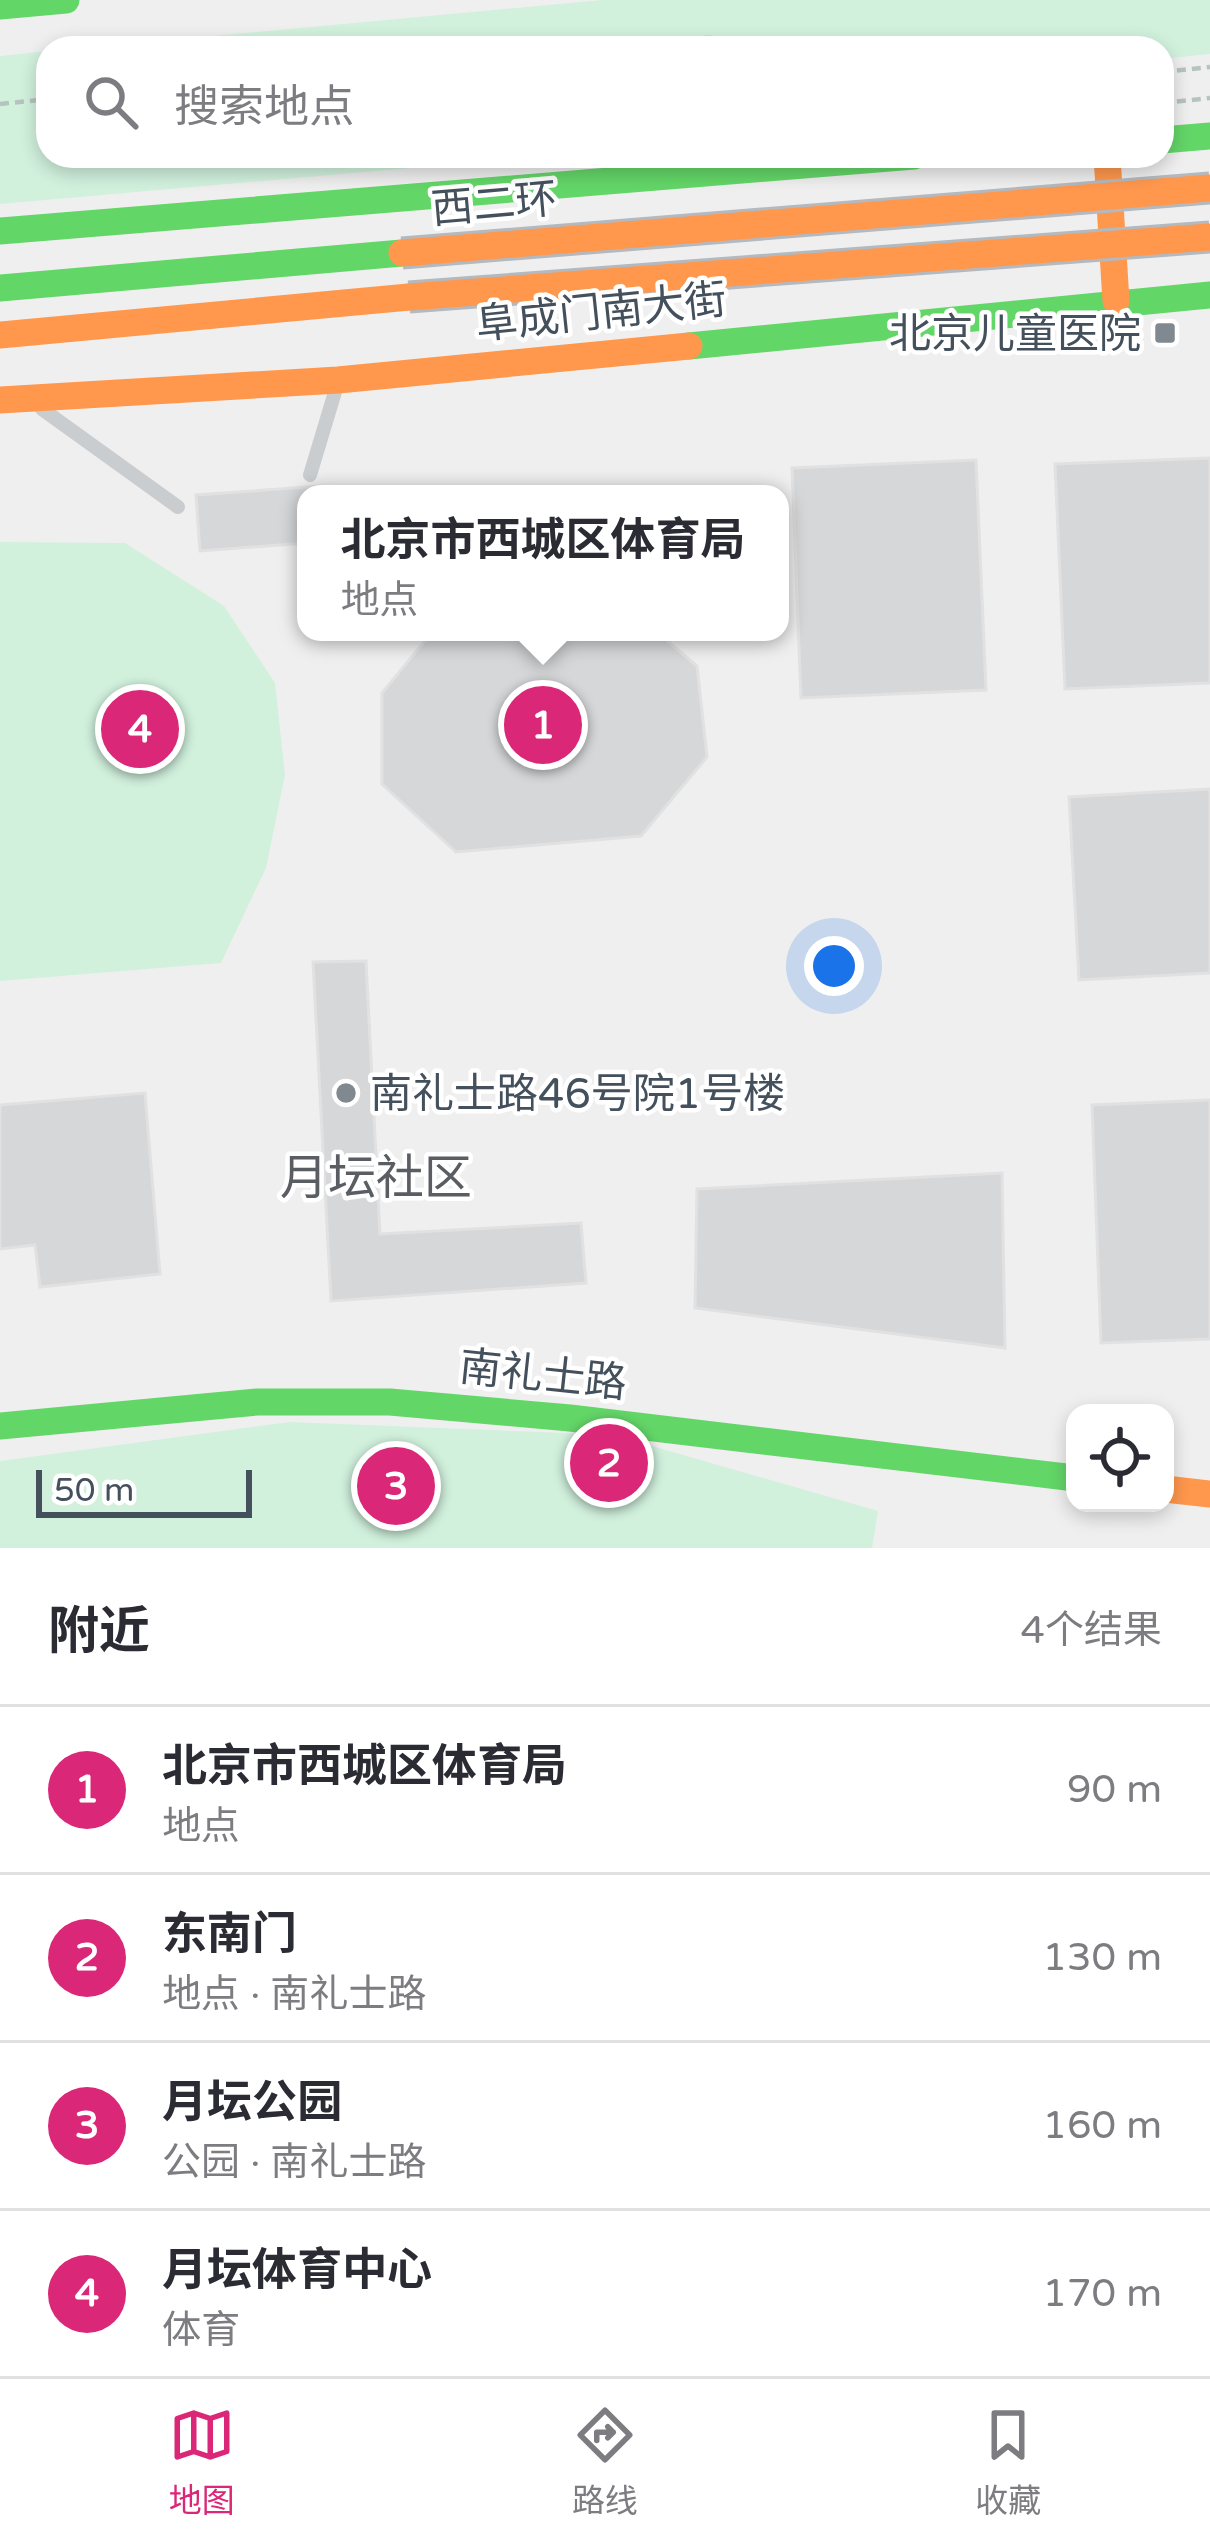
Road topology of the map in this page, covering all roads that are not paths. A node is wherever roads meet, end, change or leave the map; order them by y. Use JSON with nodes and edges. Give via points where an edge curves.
{"nodes":[{"id":1,"x":66,"y":0,"type":"edge"},
{"id":2,"x":0,"y":6,"type":"edge"},
{"id":3,"x":1210,"y":136,"type":"edge"},
{"id":4,"x":1174,"y":139,"type":"edge"},
{"id":5,"x":768,"y":168,"type":"edge"},
{"id":6,"x":1108,"y":168,"type":"edge"},
{"id":7,"x":1210,"y":188,"type":"edge"},
{"id":8,"x":1210,"y":213,"type":"edge"},
{"id":9,"x":1110,"y":223,"type":"junction"},
{"id":10,"x":0,"y":231,"type":"edge"},
{"id":11,"x":1210,"y":236,"type":"edge"},
{"id":12,"x":0,"y":288,"type":"edge"},
{"id":13,"x":1210,"y":295,"type":"edge"},
{"id":14,"x":1116,"y":301,"type":"junction"},
{"id":15,"x":0,"y":334,"type":"edge"},
{"id":16,"x":338,"y":380,"type":"junction"},
{"id":17,"x":14,"y":399,"type":"edge"},
{"id":18,"x":310,"y":475,"type":"dead end"},
{"id":19,"x":178,"y":508,"type":"dead end"},
{"id":20,"x":0,"y":1426,"type":"edge"},
{"id":21,"x":1066,"y":1477,"type":"edge"},
{"id":22,"x":1174,"y":1490,"type":"edge"},
{"id":23,"x":1210,"y":1494,"type":"edge"}],
"edges":[{"from":1,"to":2,"type":"main road"},
{"from":3,"to":4,"type":"main road"},
{"from":5,"to":10,"type":"main road"},
{"from":6,"to":9,"type":"main road"},
{"from":7,"to":12,"type":"main road","name":"西二环","bridge":true},
{"from":8,"to":9,"type":"main road"},
{"from":9,"to":14,"type":"main road"},
{"from":11,"to":15,"type":"main road","name":"西二环","bridge":true},
{"from":13,"to":14,"type":"main road","name":"阜成门南大街"},
{"from":14,"to":16,"type":"main road","name":"阜成门南大街"},
{"from":16,"to":17,"type":"main road","name":"阜成门南大街"},
{"from":16,"to":18,"type":"lane"},
{"from":17,"to":19,"type":"lane"},
{"from":20,"to":21,"type":"main road","name":"南礼士路","via":[[257,1402],[390,1402]]},
{"from":22,"to":23,"type":"main road"}]}
